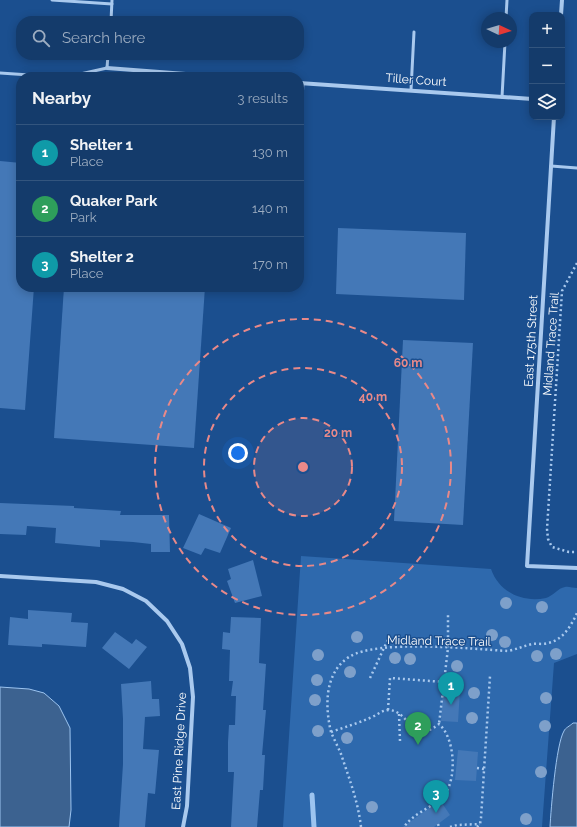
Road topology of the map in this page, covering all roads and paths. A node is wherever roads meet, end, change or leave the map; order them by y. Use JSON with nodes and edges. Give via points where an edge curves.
{"nodes":[{"id":1,"x":52,"y":0,"type":"edge"},
{"id":2,"x":507,"y":0,"type":"edge"},
{"id":3,"x":562,"y":0,"type":"edge"},
{"id":4,"x":112,"y":2,"type":"edge"},
{"id":5,"x":506,"y":12,"type":"edge"},
{"id":6,"x":561,"y":12,"type":"edge"},
{"id":7,"x":111,"y":16,"type":"edge"},
{"id":8,"x":414,"y":32,"type":"dead end"},
{"id":9,"x":505,"y":48,"type":"edge"},
{"id":10,"x":108,"y":60,"type":"edge"},
{"id":11,"x":107,"y":68,"type":"junction"},
{"id":12,"x":89,"y":72,"type":"edge"},
{"id":13,"x":159,"y":72,"type":"edge"},
{"id":14,"x":0,"y":73,"type":"edge"},
{"id":15,"x":16,"y":74,"type":"edge"},
{"id":16,"x":304,"y":83,"type":"edge"},
{"id":17,"x":411,"y":90,"type":"junction"},
{"id":18,"x":502,"y":96,"type":"junction"},
{"id":19,"x":529,"y":99,"type":"edge"},
{"id":20,"x":554,"y":120,"type":"edge"},
{"id":21,"x":551,"y":166,"type":"junction"},
{"id":22,"x":577,"y":168,"type":"edge"},
{"id":23,"x":577,"y":263,"type":"edge"},
{"id":24,"x":577,"y":552,"type":"edge"},
{"id":25,"x":577,"y":568,"type":"edge"},
{"id":26,"x":0,"y":576,"type":"edge"},
{"id":27,"x":577,"y":613,"type":"edge"},
{"id":28,"x":448,"y":614,"type":"dead end"},
{"id":29,"x":391,"y":633,"type":"dead end"},
{"id":30,"x":448,"y":648,"type":"junction"},
{"id":31,"x":383,"y":649,"type":"junction"},
{"id":32,"x":490,"y":676,"type":"dead end"},
{"id":33,"x":370,"y":678,"type":"dead end"},
{"id":34,"x":444,"y":682,"type":"junction"},
{"id":35,"x":388,"y":710,"type":"junction"},
{"id":36,"x":399,"y":714,"type":"junction"},
{"id":37,"x":439,"y":724,"type":"junction"},
{"id":38,"x":332,"y":732,"type":"junction"},
{"id":39,"x":400,"y":742,"type":"dead end"},
{"id":40,"x":452,"y":767,"type":"junction"},
{"id":41,"x":456,"y":767,"type":"dead end"},
{"id":42,"x":477,"y":768,"type":"dead end"},
{"id":43,"x":484,"y":769,"type":"junction"},
{"id":44,"x":480,"y":824,"type":"junction"},
{"id":45,"x":183,"y":827,"type":"edge"},
{"id":46,"x":360,"y":827,"type":"edge"},
{"id":47,"x":404,"y":827,"type":"edge"},
{"id":48,"x":450,"y":827,"type":"edge"},
{"id":49,"x":477,"y":827,"type":"edge"}],
"edges":[{"from":1,"to":4,"type":"lane"},
{"from":2,"to":5,"type":"lane"},
{"from":3,"to":6,"type":"street"},
{"from":4,"to":7,"type":"lane"},
{"from":8,"to":17,"type":"lane"},
{"from":9,"to":18,"type":"lane"},
{"from":10,"to":11,"type":"lane"},
{"from":11,"to":12,"type":"lane"},
{"from":11,"to":13,"type":"street"},
{"from":14,"to":15,"type":"lane"},
{"from":16,"to":17,"type":"street","name":"Tiller Court"},
{"from":17,"to":18,"type":"street","name":"Tiller Court"},
{"from":18,"to":19,"type":"street","name":"Tiller Court"},
{"from":20,"to":21,"type":"street","name":"East 175th Street"},
{"from":21,"to":22,"type":"lane"},
{"from":21,"to":25,"type":"street","name":"East 175th Street","via":[[527,566]]},
{"from":23,"to":24,"type":"path","name":"Midland Trace Trail","via":[[562,291],[547,529],[552,547]]},
{"from":26,"to":45,"type":"street","name":"East Pine Ridge Drive","via":[[96,582],[123,589],[146,601],[167,621],[182,644],[190,668],[193,697],[187,806]]},
{"from":27,"to":30,"type":"path","name":"Midland Trace Trail","via":[[565,634],[548,643],[532,644],[508,651]]},
{"from":28,"to":30,"type":"path"},
{"from":29,"to":31,"type":"path"},
{"from":30,"to":31,"type":"path","name":"Midland Trace Trail"},
{"from":30,"to":34,"type":"path"},
{"from":31,"to":33,"type":"path"},
{"from":31,"to":38,"type":"path","name":"Midland Trace Trail","via":[[368,650],[349,657],[329,682]]},
{"from":32,"to":43,"type":"path"},
{"from":34,"to":35,"type":"path","via":[[390,678]]},
{"from":34,"to":37,"type":"path"},
{"from":35,"to":36,"type":"path"},
{"from":35,"to":38,"type":"path"},
{"from":36,"to":37,"type":"path","via":[[418,730],[428,730]]},
{"from":36,"to":39,"type":"path"},
{"from":37,"to":40,"type":"path","via":[[449,739]]},
{"from":38,"to":46,"type":"path","name":"Midland Trace Trail","via":[[358,806]]},
{"from":40,"to":41,"type":"path"},
{"from":40,"to":47,"type":"path","via":[[445,794],[410,819]]},
{"from":42,"to":43,"type":"path"},
{"from":43,"to":44,"type":"path"},
{"from":44,"to":48,"type":"path"},
{"from":44,"to":49,"type":"path"}]}
